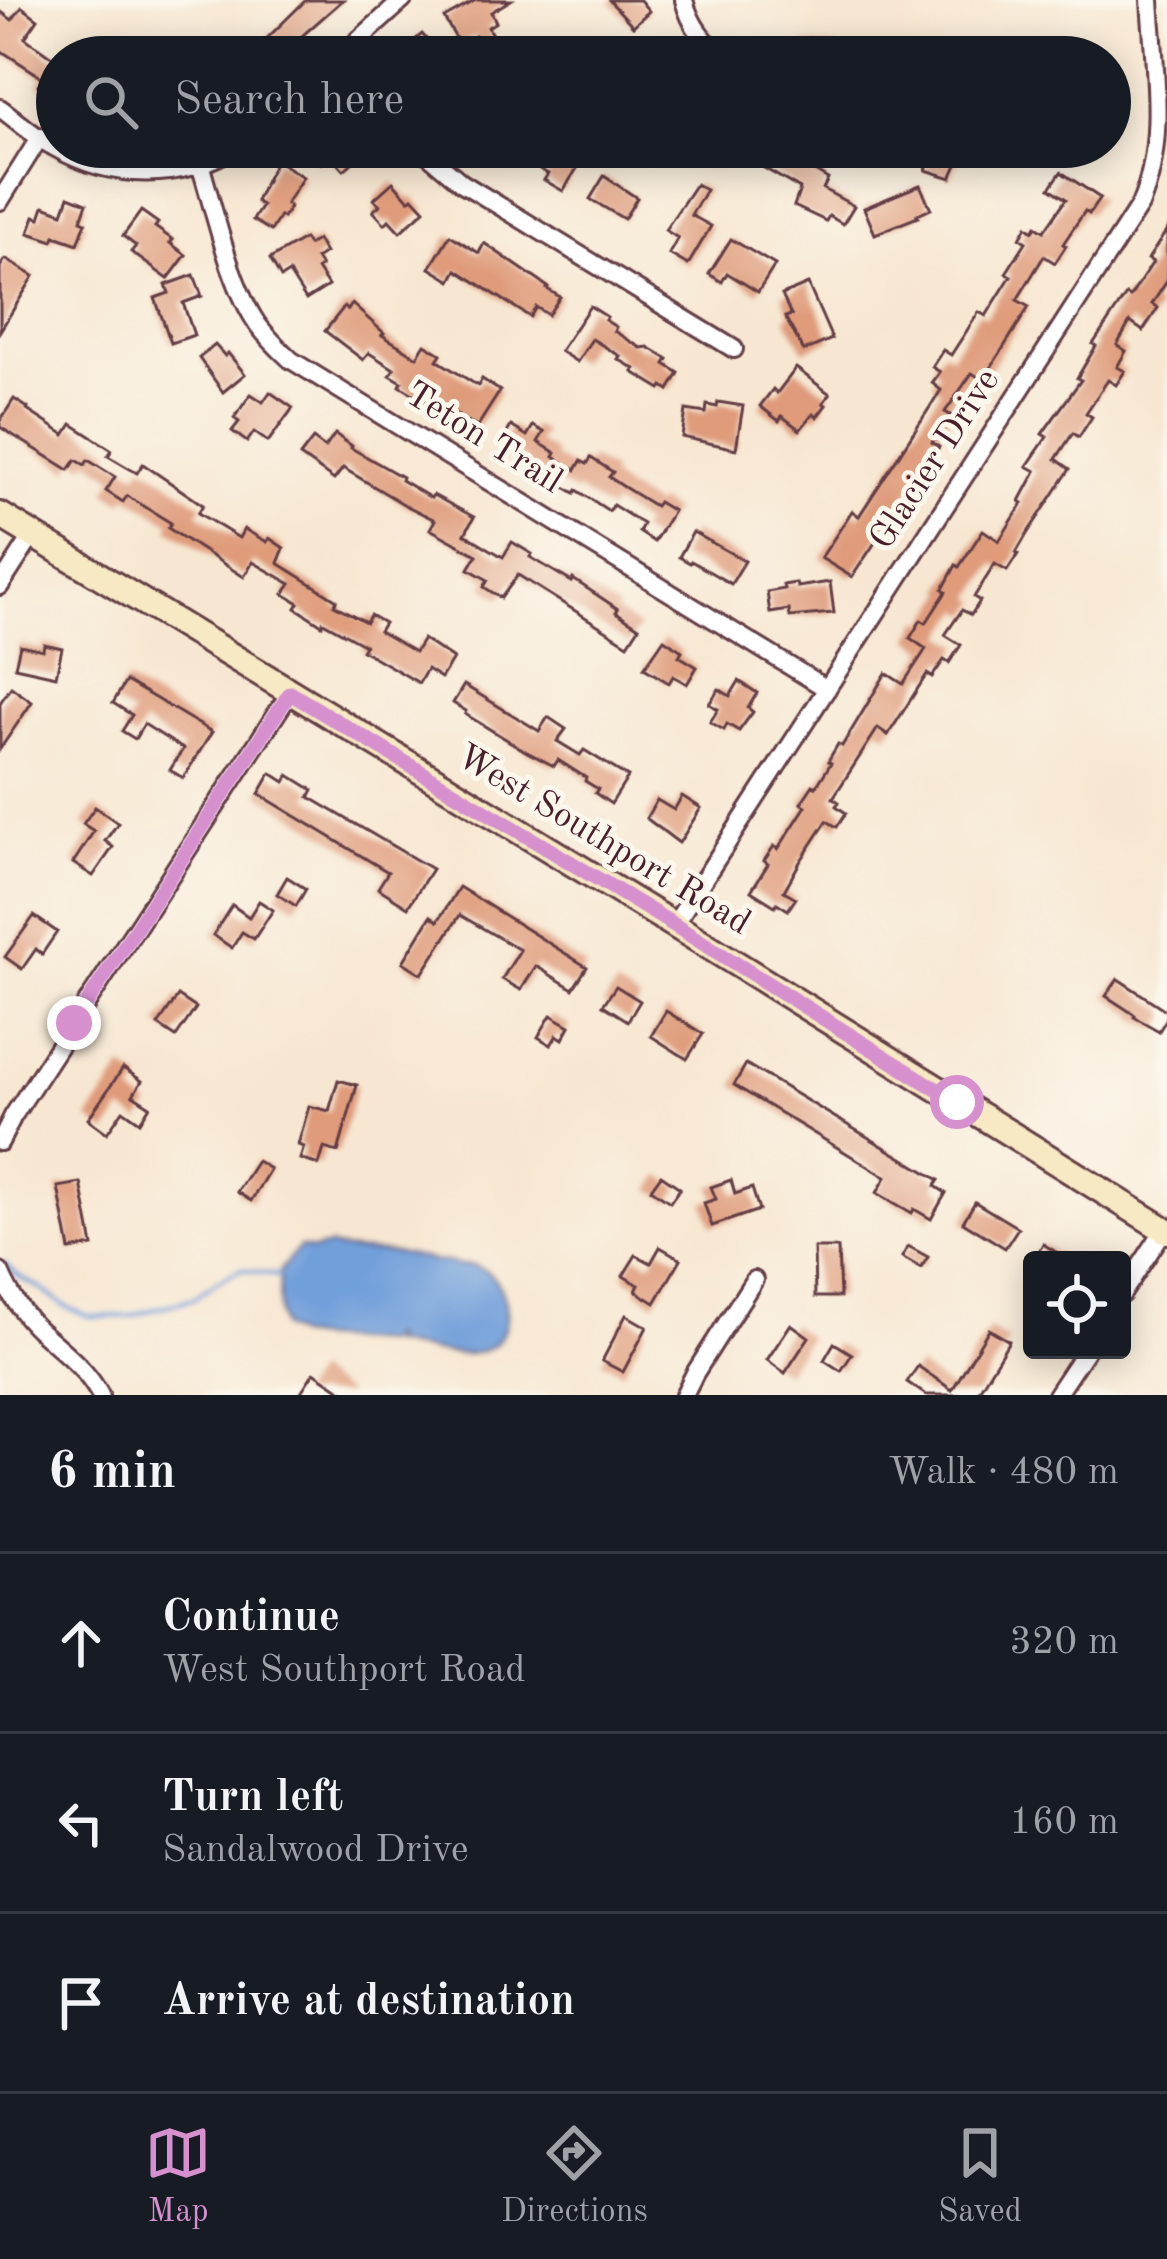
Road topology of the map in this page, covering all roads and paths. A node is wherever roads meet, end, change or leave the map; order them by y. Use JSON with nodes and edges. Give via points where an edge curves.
{"nodes":[{"id":1,"x":403,"y":0,"type":"edge"},
{"id":2,"x":684,"y":0,"type":"edge"},
{"id":3,"x":1156,"y":10,"type":"edge"},
{"id":4,"x":363,"y":36,"type":"edge"},
{"id":5,"x":702,"y":36,"type":"edge"},
{"id":6,"x":0,"y":108,"type":"edge"},
{"id":7,"x":36,"y":134,"type":"edge"},
{"id":8,"x":36,"y":143,"type":"edge"},
{"id":9,"x":103,"y":168,"type":"edge"},
{"id":10,"x":185,"y":168,"type":"edge"},
{"id":11,"x":201,"y":168,"type":"edge"},
{"id":12,"x":443,"y":168,"type":"edge"},
{"id":13,"x":0,"y":201,"type":"edge"},
{"id":14,"x":734,"y":349,"type":"dead end"},
{"id":15,"x":0,"y":514,"type":"edge"},
{"id":16,"x":34,"y":535,"type":"junction"},
{"id":17,"x":0,"y":586,"type":"edge"},
{"id":18,"x":827,"y":689,"type":"junction"},
{"id":19,"x":290,"y":693,"type":"junction"},
{"id":20,"x":674,"y":925,"type":"junction"},
{"id":21,"x":0,"y":1142,"type":"edge"},
{"id":22,"x":1166,"y":1230,"type":"edge"},
{"id":23,"x":0,"y":1272,"type":"edge"},
{"id":24,"x":754,"y":1280,"type":"dead end"},
{"id":25,"x":1131,"y":1281,"type":"edge"},
{"id":26,"x":1080,"y":1359,"type":"edge"},
{"id":27,"x":100,"y":1395,"type":"edge"},
{"id":28,"x":684,"y":1395,"type":"edge"},
{"id":29,"x":1056,"y":1395,"type":"edge"}],
"edges":[{"from":1,"to":4,"type":"street"},
{"from":2,"to":5,"type":"street"},
{"from":3,"to":18,"type":"street","name":"Glacier Drive","via":[[1159,140],[1144,199]]},
{"from":6,"to":7,"type":"street"},
{"from":8,"to":13,"type":"street"},
{"from":9,"to":10,"type":"street"},
{"from":11,"to":18,"type":"street","name":"Teton Trail","via":[[242,294],[291,360]]},
{"from":12,"to":14,"type":"street"},
{"from":15,"to":16,"type":"main road","name":"West Southport Road"},
{"from":16,"to":17,"type":"street"},
{"from":16,"to":19,"type":"main road","name":"West Southport Road"},
{"from":18,"to":20,"type":"street","name":"Glacier Drive"},
{"from":19,"to":20,"type":"main road","name":"West Southport Road"},
{"from":19,"to":21,"type":"street"},
{"from":20,"to":22,"type":"main road","name":"West Southport Road"},
{"from":22,"to":25,"type":"street"},
{"from":23,"to":27,"type":"street","via":[[35,1327]]},
{"from":24,"to":28,"type":"street"},
{"from":26,"to":29,"type":"street"}]}
